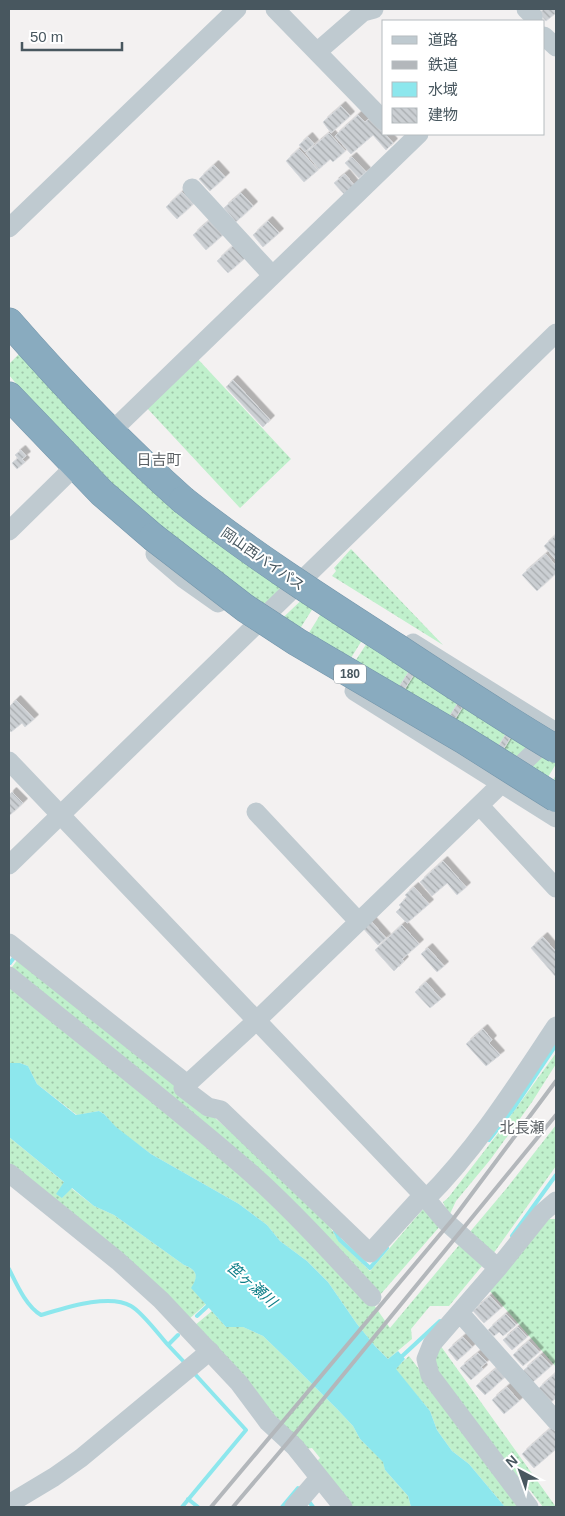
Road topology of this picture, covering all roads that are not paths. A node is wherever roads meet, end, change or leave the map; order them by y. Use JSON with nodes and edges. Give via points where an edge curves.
{"nodes":[{"id":1,"x":237,"y":9,"type":"edge"},
{"id":2,"x":275,"y":9,"type":"edge"},
{"id":3,"x":374,"y":9,"type":"edge"},
{"id":4,"x":526,"y":9,"type":"edge"},
{"id":5,"x":534,"y":20,"type":"edge"},
{"id":6,"x":545,"y":37,"type":"edge"},
{"id":7,"x":556,"y":47,"type":"edge"},
{"id":8,"x":317,"y":52,"type":"junction"},
{"id":9,"x":382,"y":119,"type":"edge"},
{"id":10,"x":407,"y":138,"type":"edge"},
{"id":11,"x":192,"y":188,"type":"dead end"},
{"id":12,"x":9,"y":228,"type":"edge"},
{"id":13,"x":272,"y":275,"type":"junction"},
{"id":14,"x":15,"y":329,"type":"edge"},
{"id":15,"x":556,"y":334,"type":"edge"},
{"id":16,"x":9,"y":396,"type":"edge"},
{"id":17,"x":9,"y":413,"type":"edge"},
{"id":18,"x":118,"y":425,"type":"junction"},
{"id":19,"x":66,"y":475,"type":"junction"},
{"id":20,"x":9,"y":531,"type":"edge"},
{"id":21,"x":306,"y":576,"type":"junction"},
{"id":22,"x":254,"y":628,"type":"junction"},
{"id":23,"x":556,"y":731,"type":"edge"},
{"id":24,"x":556,"y":749,"type":"edge"},
{"id":25,"x":9,"y":761,"type":"edge"},
{"id":26,"x":502,"y":784,"type":"junction"},
{"id":27,"x":556,"y":798,"type":"edge"},
{"id":28,"x":480,"y":806,"type":"junction"},
{"id":29,"x":256,"y":812,"type":"dead end"},
{"id":30,"x":60,"y":815,"type":"junction"},
{"id":31,"x":556,"y":818,"type":"edge"},
{"id":32,"x":9,"y":865,"type":"edge"},
{"id":33,"x":556,"y":888,"type":"edge"},
{"id":34,"x":359,"y":922,"type":"junction"},
{"id":35,"x":9,"y":943,"type":"edge"},
{"id":36,"x":9,"y":976,"type":"edge"},
{"id":37,"x":256,"y":1021,"type":"junction"},
{"id":38,"x":556,"y":1026,"type":"edge"},
{"id":39,"x":187,"y":1084,"type":"junction"},
{"id":40,"x":9,"y":1173,"type":"edge"},
{"id":41,"x":427,"y":1200,"type":"junction"},
{"id":42,"x":556,"y":1201,"type":"edge"},
{"id":43,"x":494,"y":1264,"type":"junction"},
{"id":44,"x":372,"y":1297,"type":"dead end"},
{"id":45,"x":460,"y":1313,"type":"junction"},
{"id":46,"x":210,"y":1351,"type":"junction"},
{"id":47,"x":556,"y":1421,"type":"edge"},
{"id":48,"x":305,"y":1494,"type":"edge"},
{"id":49,"x":9,"y":1504,"type":"edge"},
{"id":50,"x":343,"y":1507,"type":"edge"},
{"id":51,"x":529,"y":1507,"type":"edge"}],
"edges":[{"from":1,"to":12,"type":"street"},
{"from":2,"to":8,"type":"street"},
{"from":3,"to":8,"type":"street","via":[[363,12]]},
{"from":4,"to":5,"type":"street"},
{"from":6,"to":7,"type":"street"},
{"from":8,"to":9,"type":"street"},
{"from":10,"to":13,"type":"street"},
{"from":11,"to":13,"type":"street"},
{"from":13,"to":18,"type":"street"},
{"from":14,"to":18,"type":"street","via":[[71,377]]},
{"from":14,"to":24,"type":"highway","name":"岡山西バイパス","bridge":true,"via":[[136,458],[226,534]]},
{"from":15,"to":21,"type":"street"},
{"from":16,"to":27,"type":"highway","number":"180","bridge":true,"via":[[102,493],[245,608]]},
{"from":17,"to":19,"type":"street"},
{"from":18,"to":21,"type":"street","via":[[191,492]]},
{"from":19,"to":20,"type":"street"},
{"from":19,"to":22,"type":"street","via":[[184,579]]},
{"from":21,"to":22,"type":"street"},
{"from":21,"to":23,"type":"street"},
{"from":22,"to":26,"type":"street"},
{"from":22,"to":30,"type":"street"},
{"from":23,"to":26,"type":"street"},
{"from":25,"to":30,"type":"street"},
{"from":26,"to":28,"type":"street"},
{"from":26,"to":31,"type":"street"},
{"from":28,"to":33,"type":"street"},
{"from":28,"to":34,"type":"street"},
{"from":29,"to":34,"type":"street"},
{"from":30,"to":32,"type":"street"},
{"from":30,"to":37,"type":"street"},
{"from":34,"to":37,"type":"street"},
{"from":35,"to":39,"type":"street"},
{"from":36,"to":44,"type":"street","via":[[254,1177],[312,1232]]},
{"from":37,"to":39,"type":"street"},
{"from":37,"to":41,"type":"street"},
{"from":38,"to":41,"type":"street","via":[[487,1127]]},
{"from":39,"to":41,"type":"street","via":[[183,1088],[208,1107],[221,1110],[370,1253]]},
{"from":40,"to":46,"type":"street","via":[[161,1300]]},
{"from":41,"to":43,"type":"street","via":[[444,1220]]},
{"from":42,"to":43,"type":"street"},
{"from":43,"to":45,"type":"street"},
{"from":45,"to":47,"type":"street"},
{"from":45,"to":51,"type":"street","via":[[432,1344],[426,1358],[430,1374]]},
{"from":46,"to":48,"type":"street","via":[[268,1422],[295,1447]]},
{"from":46,"to":49,"type":"street","via":[[82,1458]]},
{"from":48,"to":50,"type":"street"}]}
